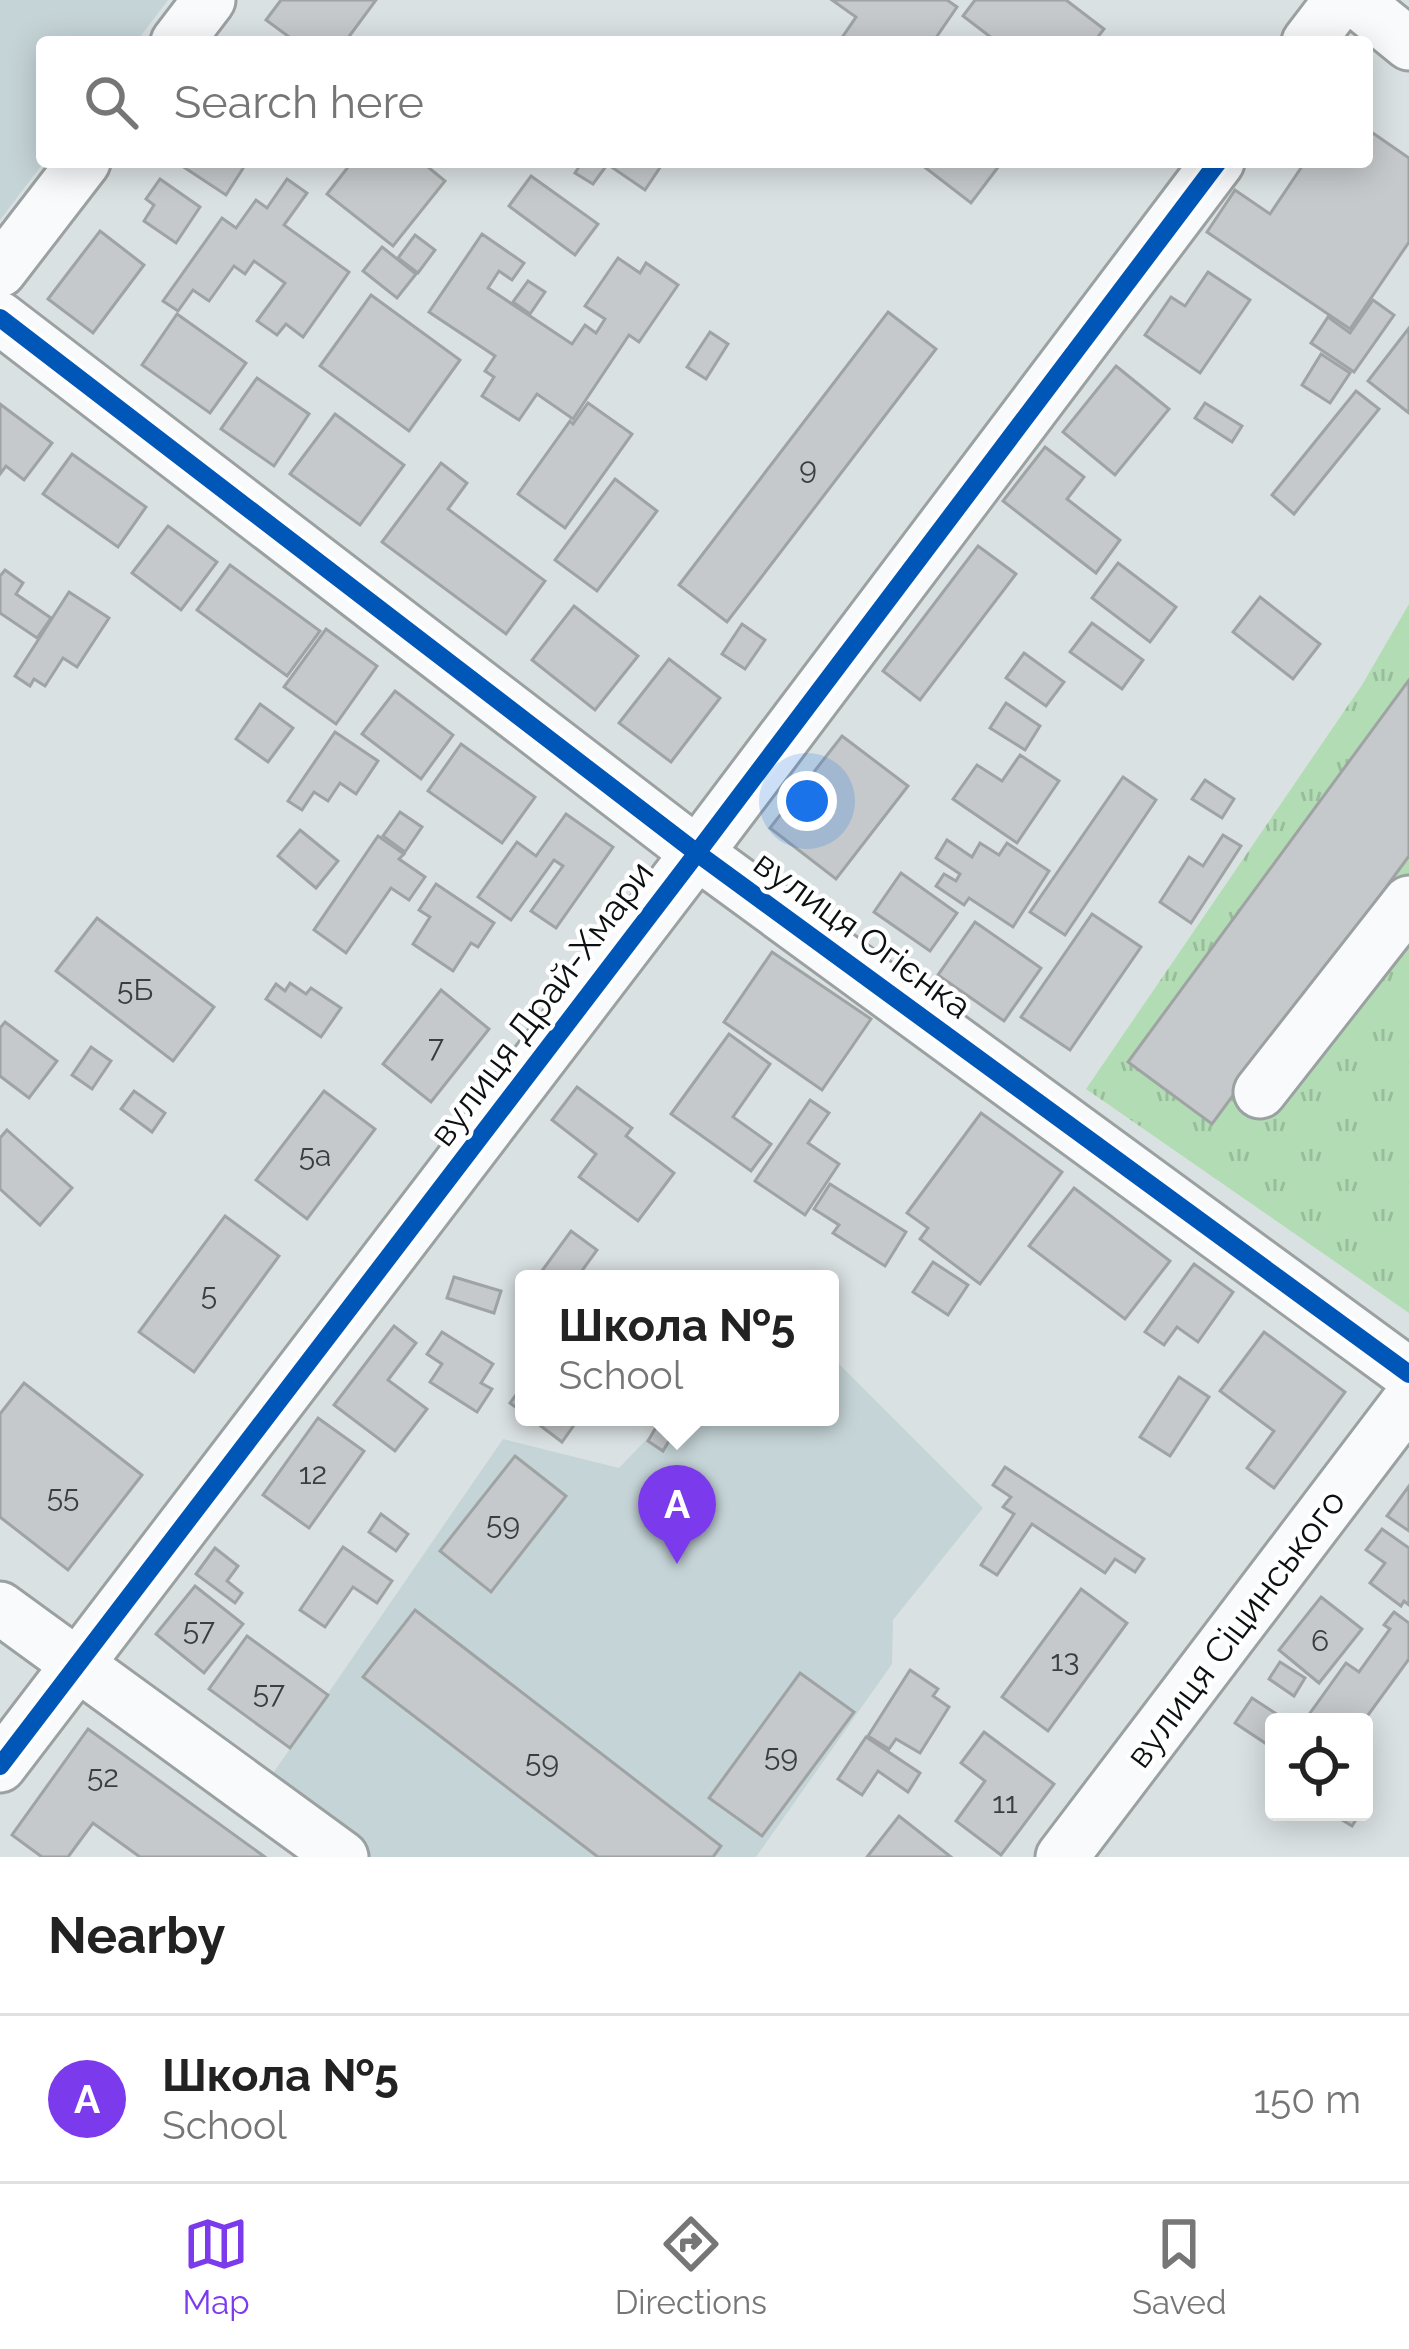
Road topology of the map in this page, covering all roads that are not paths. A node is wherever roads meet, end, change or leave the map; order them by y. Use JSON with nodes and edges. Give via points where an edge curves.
{"nodes":[{"id":1,"x":209,"y":0,"type":"edge"},
{"id":2,"x":1340,"y":0,"type":"edge"},
{"id":3,"x":1355,"y":0,"type":"edge"},
{"id":4,"x":182,"y":36,"type":"edge"},
{"id":5,"x":1313,"y":36,"type":"edge"},
{"id":6,"x":1409,"y":44,"type":"edge"},
{"id":7,"x":79,"y":168,"type":"edge"},
{"id":8,"x":1213,"y":168,"type":"edge"},
{"id":9,"x":0,"y":271,"type":"edge"},
{"id":10,"x":0,"y":318,"type":"edge"},
{"id":11,"x":697,"y":853,"type":"junction"},
{"id":12,"x":1409,"y":902,"type":"edge"},
{"id":13,"x":1259,"y":1092,"type":"dead end"},
{"id":14,"x":1409,"y":1374,"type":"edge"},
{"id":15,"x":1409,"y":1400,"type":"edge"},
{"id":16,"x":0,"y":1608,"type":"edge"},
{"id":17,"x":77,"y":1668,"type":"junction"},
{"id":18,"x":0,"y":1766,"type":"edge"},
{"id":19,"x":342,"y":1857,"type":"edge"},
{"id":20,"x":1062,"y":1857,"type":"edge"}],
"edges":[{"from":1,"to":4,"type":"street"},
{"from":2,"to":5,"type":"street"},
{"from":3,"to":6,"type":"street"},
{"from":7,"to":9,"type":"street"},
{"from":8,"to":11,"type":"street","name":"вулиця Драй-Хмари"},
{"from":10,"to":11,"type":"street","name":"вулиця Огієнка"},
{"from":11,"to":14,"type":"street","name":"вулиця Огієнка"},
{"from":11,"to":17,"type":"street","name":"вулиця Драй-Хмари"},
{"from":12,"to":13,"type":"street"},
{"from":15,"to":20,"type":"street","name":"вулиця Сіцинського"},
{"from":16,"to":17,"type":"street"},
{"from":17,"to":18,"type":"street","name":"вулиця Драй-Хмари"},
{"from":17,"to":19,"type":"street"}]}
